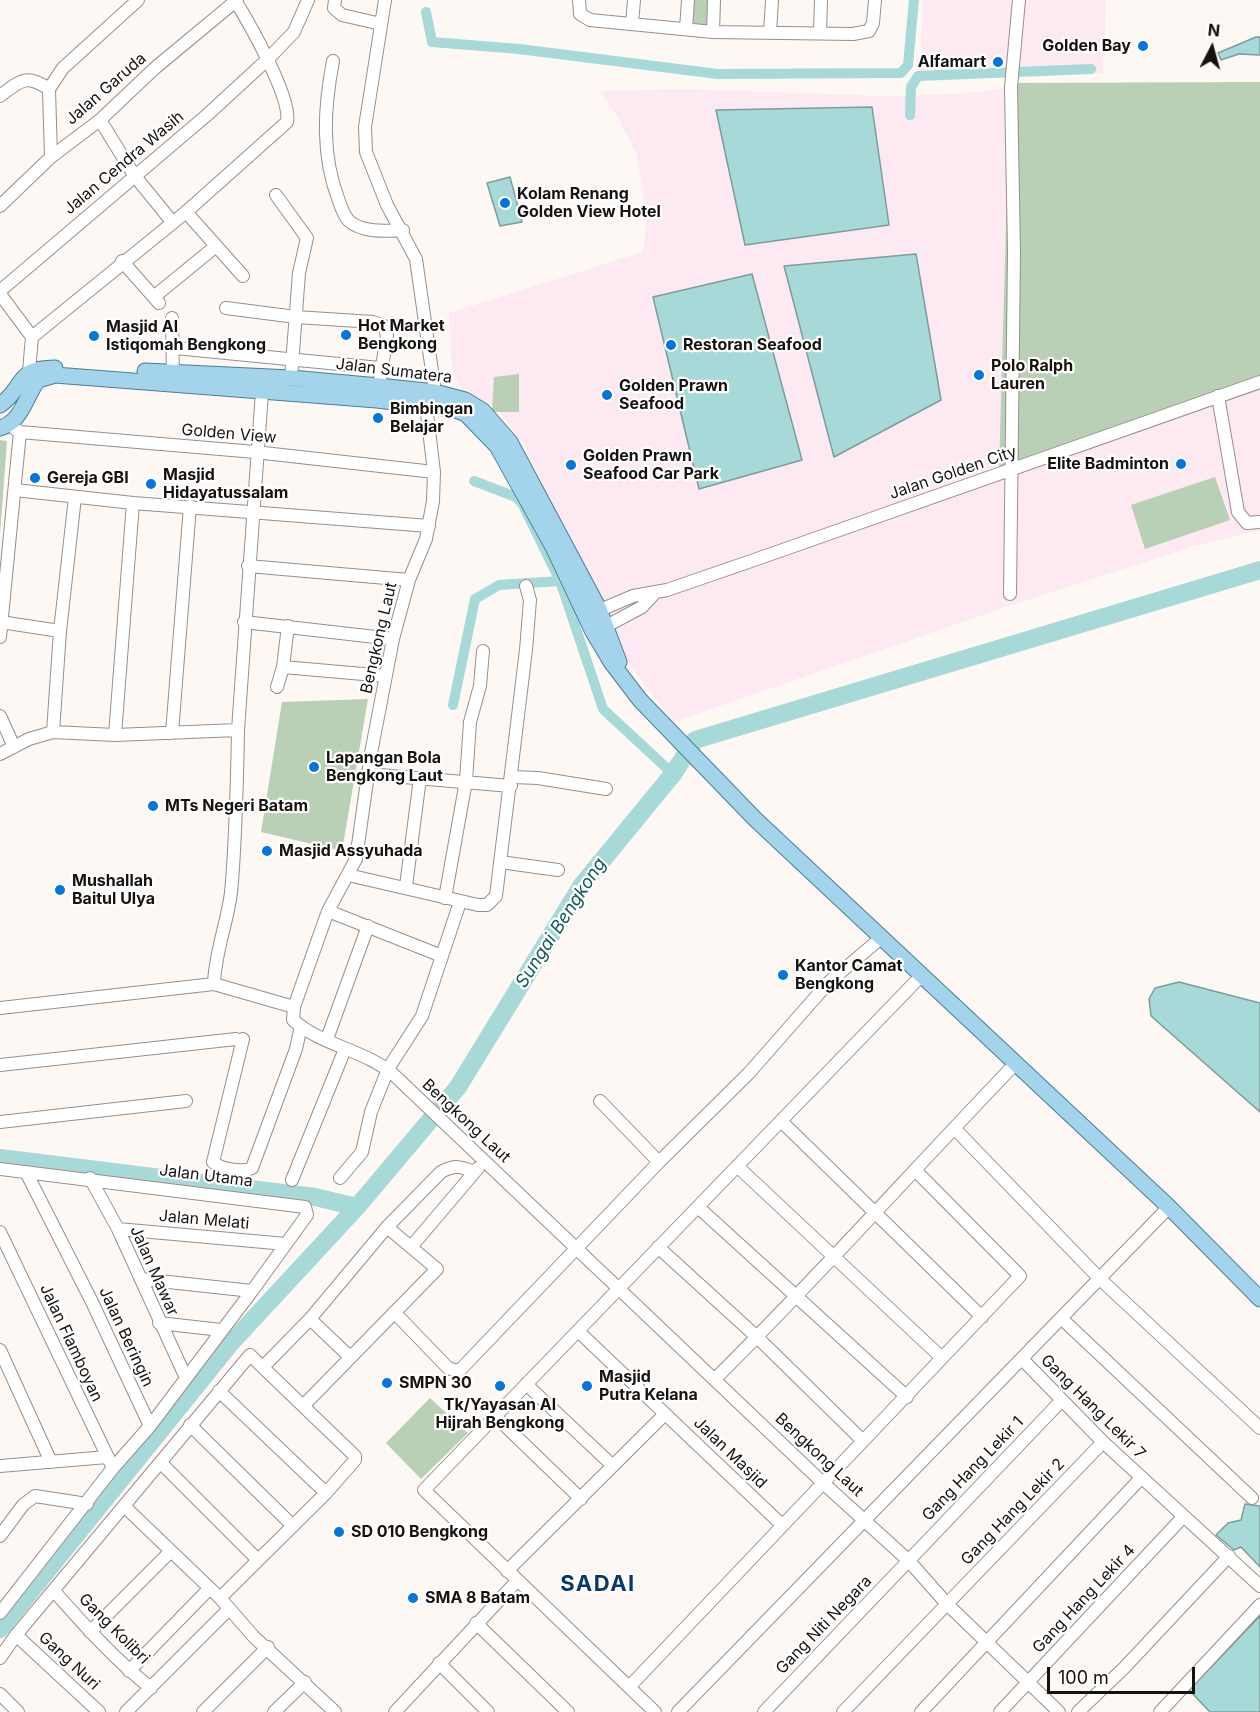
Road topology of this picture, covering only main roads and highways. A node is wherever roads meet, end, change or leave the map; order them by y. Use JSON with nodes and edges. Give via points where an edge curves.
{"nodes":[{"id":1,"x":173,"y":378,"type":"junction"},
{"id":2,"x":0,"y":405,"type":"edge"},
{"id":3,"x":10,"y":429,"type":"edge"},
{"id":4,"x":593,"y":613,"type":"junction"},
{"id":5,"x":1260,"y":1299,"type":"edge"}],
"edges":[{"from":1,"to":2,"type":"main road","name":"Jalan Sumatera","via":[[38,368],[29,371]]},
{"from":1,"to":3,"type":"main road","name":"Jalan Sumatera","via":[[44,376]]},
{"from":1,"to":4,"type":"main road","name":"Jalan Sumatera","via":[[262,392],[426,405],[466,414],[497,447]]},
{"from":1,"to":4,"type":"main road","name":"Jalan Sumatera","via":[[291,378],[379,386],[457,397],[483,411],[510,442]]},
{"from":4,"to":5,"type":"main road","name":"Jalan Sumatera","via":[[629,687],[672,735],[880,938],[1169,1207]]}]}
